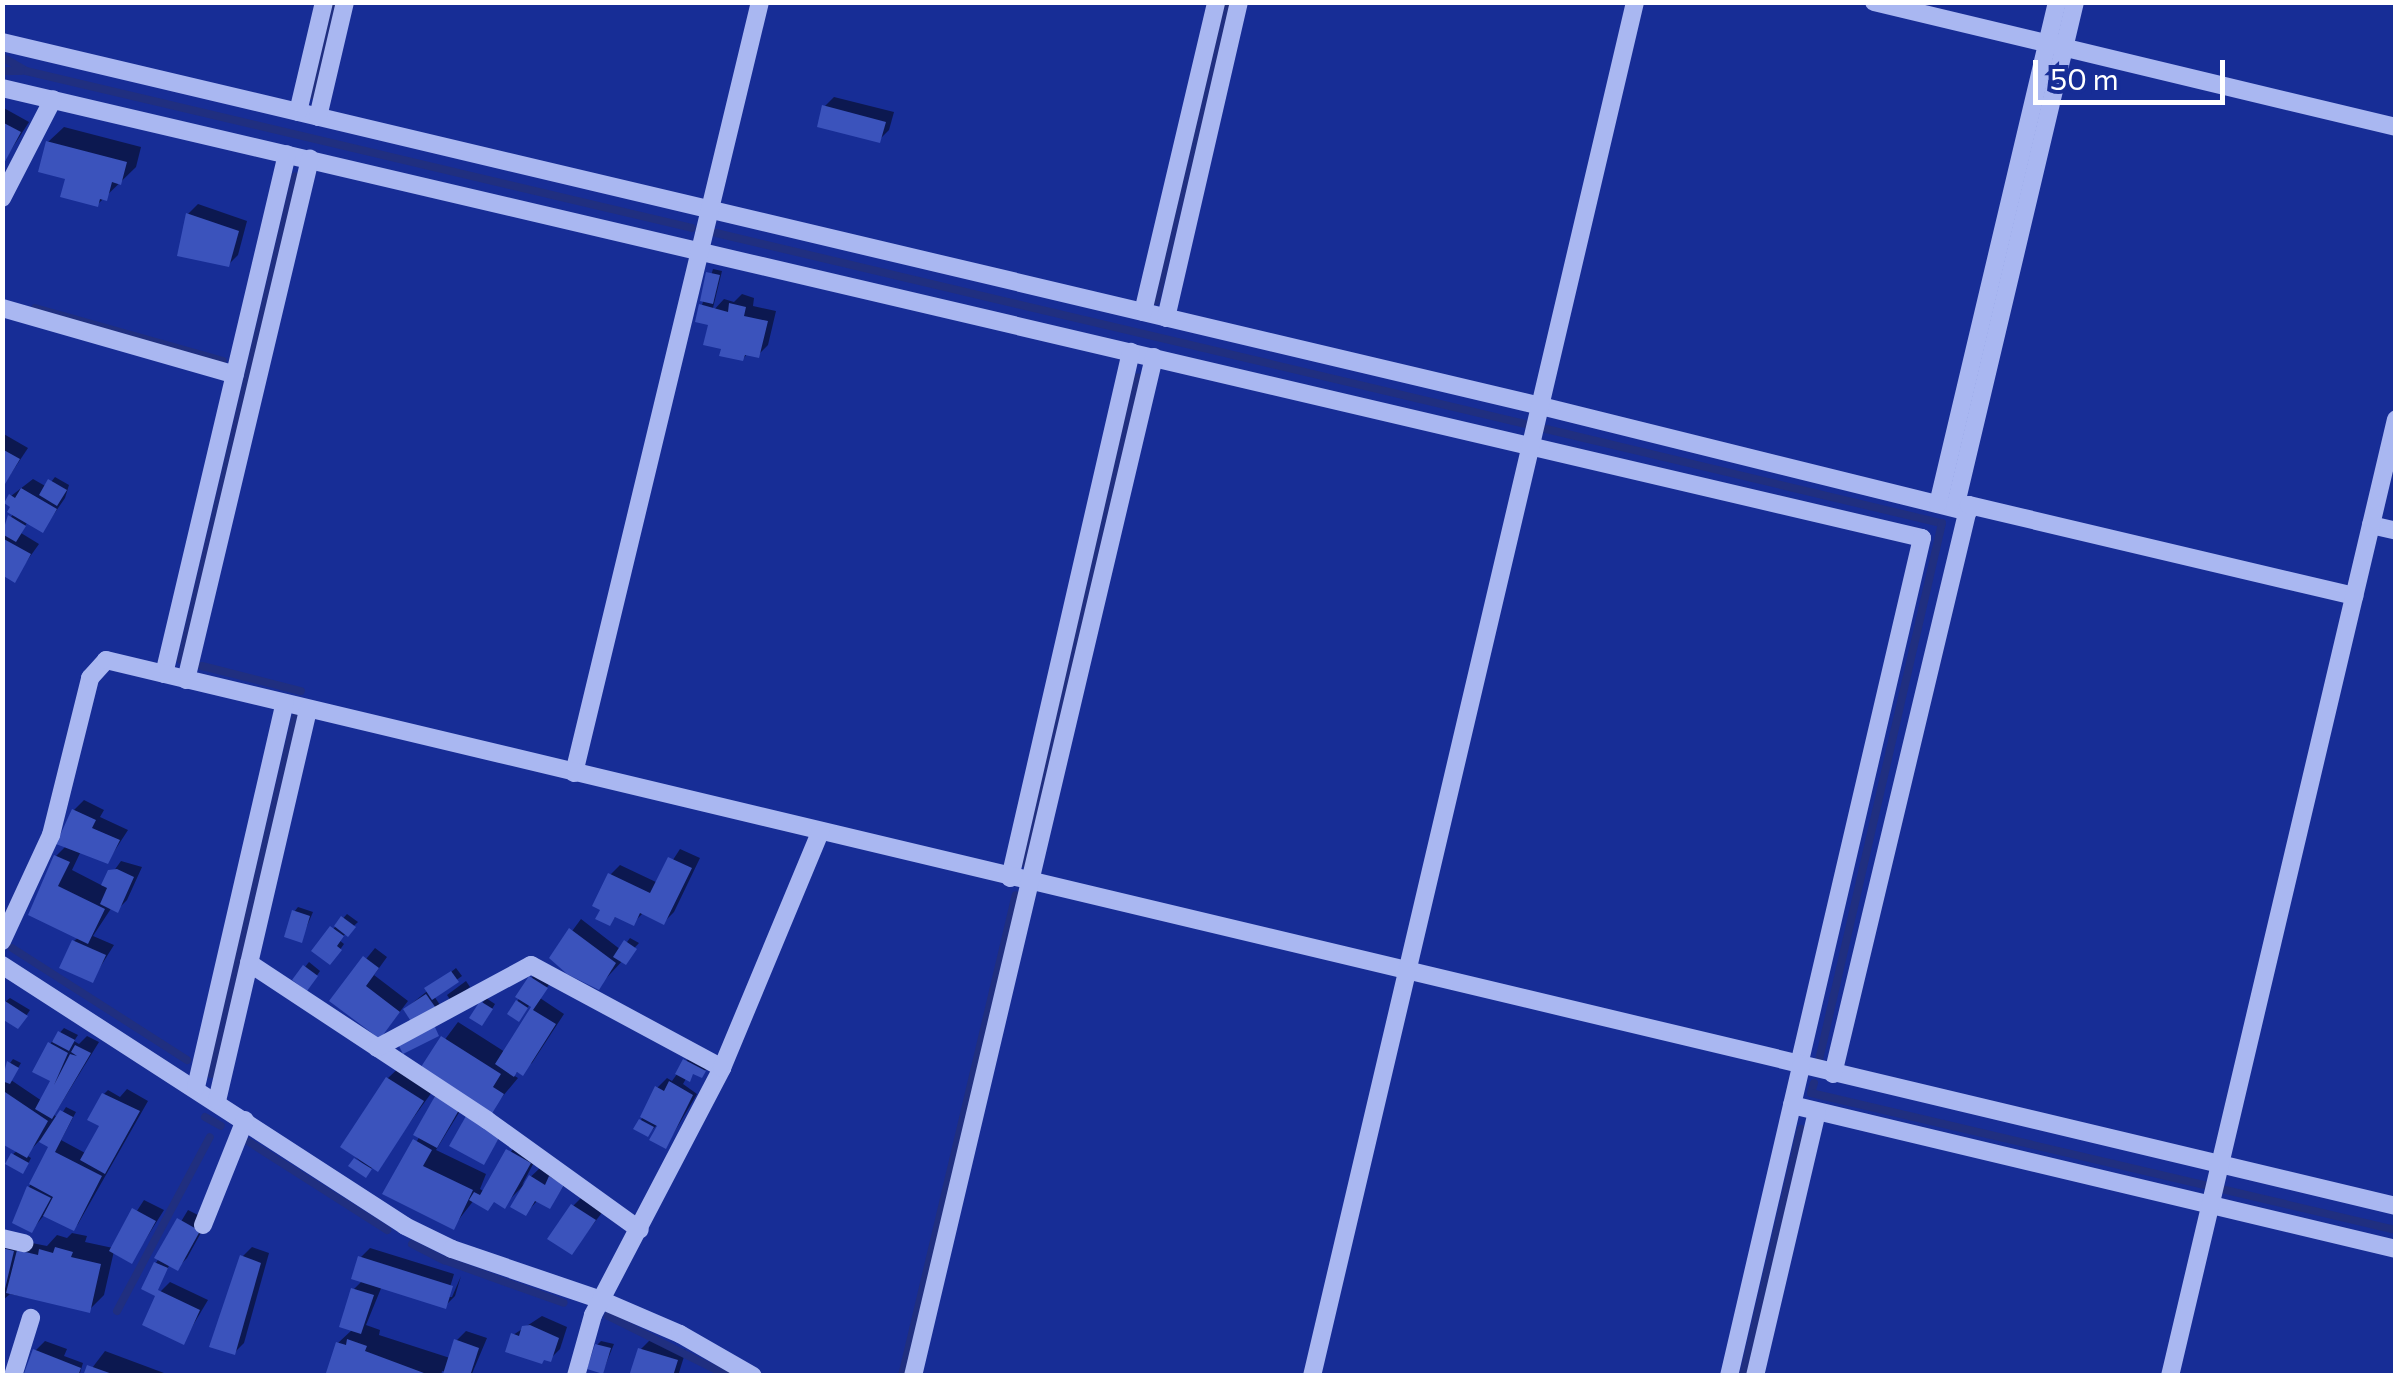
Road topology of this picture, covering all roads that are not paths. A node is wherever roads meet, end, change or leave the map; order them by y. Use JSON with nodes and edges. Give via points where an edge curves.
{"nodes":[{"id":1,"x":324,"y":2,"type":"edge"},
{"id":2,"x":345,"y":2,"type":"edge"},
{"id":3,"x":760,"y":2,"type":"edge"},
{"id":4,"x":1216,"y":2,"type":"edge"},
{"id":5,"x":1239,"y":2,"type":"edge"},
{"id":6,"x":1635,"y":2,"type":"edge"},
{"id":7,"x":1874,"y":2,"type":"edge"},
{"id":8,"x":2057,"y":2,"type":"edge"},
{"id":9,"x":2075,"y":2,"type":"edge"},
{"id":10,"x":2,"y":42,"type":"edge"},
{"id":11,"x":2056,"y":46,"type":"junction"},
{"id":12,"x":2,"y":88,"type":"edge"},
{"id":13,"x":53,"y":99,"type":"junction"},
{"id":14,"x":298,"y":112,"type":"junction"},
{"id":15,"x":318,"y":117,"type":"junction"},
{"id":16,"x":2396,"y":128,"type":"edge"},
{"id":17,"x":287,"y":154,"type":"junction"},
{"id":18,"x":310,"y":159,"type":"junction"},
{"id":19,"x":2,"y":198,"type":"edge"},
{"id":20,"x":710,"y":210,"type":"junction"},
{"id":21,"x":701,"y":250,"type":"junction"},
{"id":22,"x":2,"y":308,"type":"edge"},
{"id":23,"x":1142,"y":312,"type":"junction"},
{"id":24,"x":1166,"y":318,"type":"junction"},
{"id":25,"x":1131,"y":352,"type":"junction"},
{"id":26,"x":1154,"y":357,"type":"junction"},
{"id":27,"x":234,"y":374,"type":"junction"},
{"id":28,"x":1541,"y":406,"type":"junction"},
{"id":29,"x":2396,"y":419,"type":"edge"},
{"id":30,"x":1532,"y":446,"type":"junction"},
{"id":31,"x":1954,"y":508,"type":"junction"},
{"id":32,"x":2370,"y":525,"type":"junction"},
{"id":33,"x":2396,"y":531,"type":"edge"},
{"id":34,"x":2354,"y":596,"type":"junction"},
{"id":35,"x":164,"y":674,"type":"junction"},
{"id":36,"x":186,"y":680,"type":"junction"},
{"id":37,"x":285,"y":703,"type":"junction"},
{"id":38,"x":308,"y":709,"type":"junction"},
{"id":39,"x":574,"y":773,"type":"junction"},
{"id":40,"x":820,"y":832,"type":"junction"},
{"id":41,"x":1010,"y":878,"type":"junction"},
{"id":42,"x":1030,"y":882,"type":"junction"},
{"id":43,"x":2,"y":941,"type":"edge"},
{"id":44,"x":249,"y":963,"type":"junction"},
{"id":45,"x":3,"y":967,"type":"edge"},
{"id":46,"x":1404,"y":972,"type":"junction"},
{"id":47,"x":377,"y":1048,"type":"junction"},
{"id":48,"x":1800,"y":1066,"type":"junction"},
{"id":49,"x":722,"y":1068,"type":"junction"},
{"id":50,"x":1833,"y":1074,"type":"junction"},
{"id":51,"x":196,"y":1088,"type":"junction"},
{"id":52,"x":217,"y":1101,"type":"junction"},
{"id":53,"x":1792,"y":1106,"type":"junction"},
{"id":54,"x":1817,"y":1112,"type":"junction"},
{"id":55,"x":246,"y":1120,"type":"junction"},
{"id":56,"x":2219,"y":1171,"type":"junction"},
{"id":57,"x":2211,"y":1202,"type":"junction"},
{"id":58,"x":2396,"y":1206,"type":"edge"},
{"id":59,"x":203,"y":1225,"type":"dead end"},
{"id":60,"x":640,"y":1230,"type":"junction"},
{"id":61,"x":2,"y":1238,"type":"edge"},
{"id":62,"x":24,"y":1243,"type":"dead end"},
{"id":63,"x":2396,"y":1249,"type":"edge"},
{"id":64,"x":601,"y":1300,"type":"junction"},
{"id":65,"x":31,"y":1318,"type":"dead end"},
{"id":66,"x":13,"y":1376,"type":"edge"},
{"id":67,"x":576,"y":1376,"type":"edge"},
{"id":68,"x":753,"y":1376,"type":"edge"},
{"id":69,"x":913,"y":1376,"type":"edge"},
{"id":70,"x":1312,"y":1376,"type":"edge"},
{"id":71,"x":1729,"y":1376,"type":"edge"},
{"id":72,"x":1756,"y":1376,"type":"edge"},
{"id":73,"x":2170,"y":1376,"type":"edge"}],
"edges":[{"from":1,"to":14,"type":"street"},
{"from":2,"to":15,"type":"street"},
{"from":3,"to":20,"type":"street"},
{"from":4,"to":23,"type":"street"},
{"from":5,"to":24,"type":"street"},
{"from":6,"to":28,"type":"street"},
{"from":7,"to":11,"type":"street"},
{"from":8,"to":11,"type":"street"},
{"from":9,"to":11,"type":"street"},
{"from":10,"to":14,"type":"street"},
{"from":11,"to":16,"type":"street"},
{"from":11,"to":31,"type":"street"},
{"from":12,"to":13,"type":"street"},
{"from":13,"to":17,"type":"street"},
{"from":13,"to":19,"type":"street"},
{"from":14,"to":15,"type":"street"},
{"from":15,"to":20,"type":"street"},
{"from":17,"to":18,"type":"street"},
{"from":17,"to":27,"type":"street"},
{"from":18,"to":21,"type":"street"},
{"from":18,"to":36,"type":"street"},
{"from":20,"to":21,"type":"street"},
{"from":20,"to":23,"type":"street"},
{"from":21,"to":25,"type":"street"},
{"from":21,"to":39,"type":"street"},
{"from":22,"to":27,"type":"street"},
{"from":23,"to":24,"type":"street"},
{"from":24,"to":28,"type":"street"},
{"from":25,"to":26,"type":"street"},
{"from":25,"to":41,"type":"street"},
{"from":26,"to":30,"type":"street"},
{"from":26,"to":42,"type":"street"},
{"from":27,"to":35,"type":"street"},
{"from":28,"to":30,"type":"street"},
{"from":28,"to":31,"type":"street"},
{"from":29,"to":32,"type":"street"},
{"from":30,"to":46,"type":"street"},
{"from":30,"to":48,"type":"street","via":[[1922,538]]},
{"from":31,"to":34,"type":"street","via":[[1969,505]]},
{"from":31,"to":50,"type":"street"},
{"from":32,"to":33,"type":"street"},
{"from":32,"to":34,"type":"street"},
{"from":34,"to":56,"type":"street"},
{"from":35,"to":36,"type":"street"},
{"from":35,"to":43,"type":"street","via":[[106,660],[90,678],[51,835]]},
{"from":36,"to":37,"type":"street"},
{"from":37,"to":38,"type":"street"},
{"from":37,"to":51,"type":"street"},
{"from":38,"to":39,"type":"street"},
{"from":38,"to":44,"type":"street"},
{"from":39,"to":40,"type":"street"},
{"from":40,"to":41,"type":"street"},
{"from":40,"to":49,"type":"street"},
{"from":41,"to":42,"type":"street"},
{"from":42,"to":46,"type":"street"},
{"from":42,"to":69,"type":"street"},
{"from":44,"to":47,"type":"street"},
{"from":44,"to":52,"type":"street"},
{"from":45,"to":51,"type":"street"},
{"from":46,"to":48,"type":"street"},
{"from":46,"to":70,"type":"street"},
{"from":47,"to":49,"type":"street","via":[[530,964]]},
{"from":47,"to":60,"type":"street"},
{"from":48,"to":50,"type":"street"},
{"from":48,"to":53,"type":"street"},
{"from":49,"to":60,"type":"street"},
{"from":50,"to":56,"type":"street"},
{"from":51,"to":52,"type":"street"},
{"from":52,"to":55,"type":"street"},
{"from":53,"to":54,"type":"street"},
{"from":53,"to":71,"type":"street"},
{"from":54,"to":57,"type":"street"},
{"from":54,"to":72,"type":"street"},
{"from":55,"to":59,"type":"street"},
{"from":55,"to":64,"type":"street","via":[[405,1226]]},
{"from":56,"to":57,"type":"street"},
{"from":56,"to":58,"type":"street"},
{"from":57,"to":63,"type":"street"},
{"from":57,"to":73,"type":"street"},
{"from":60,"to":64,"type":"street"},
{"from":61,"to":62,"type":"street"},
{"from":64,"to":67,"type":"street"},
{"from":64,"to":68,"type":"street"},
{"from":65,"to":66,"type":"street"}]}
